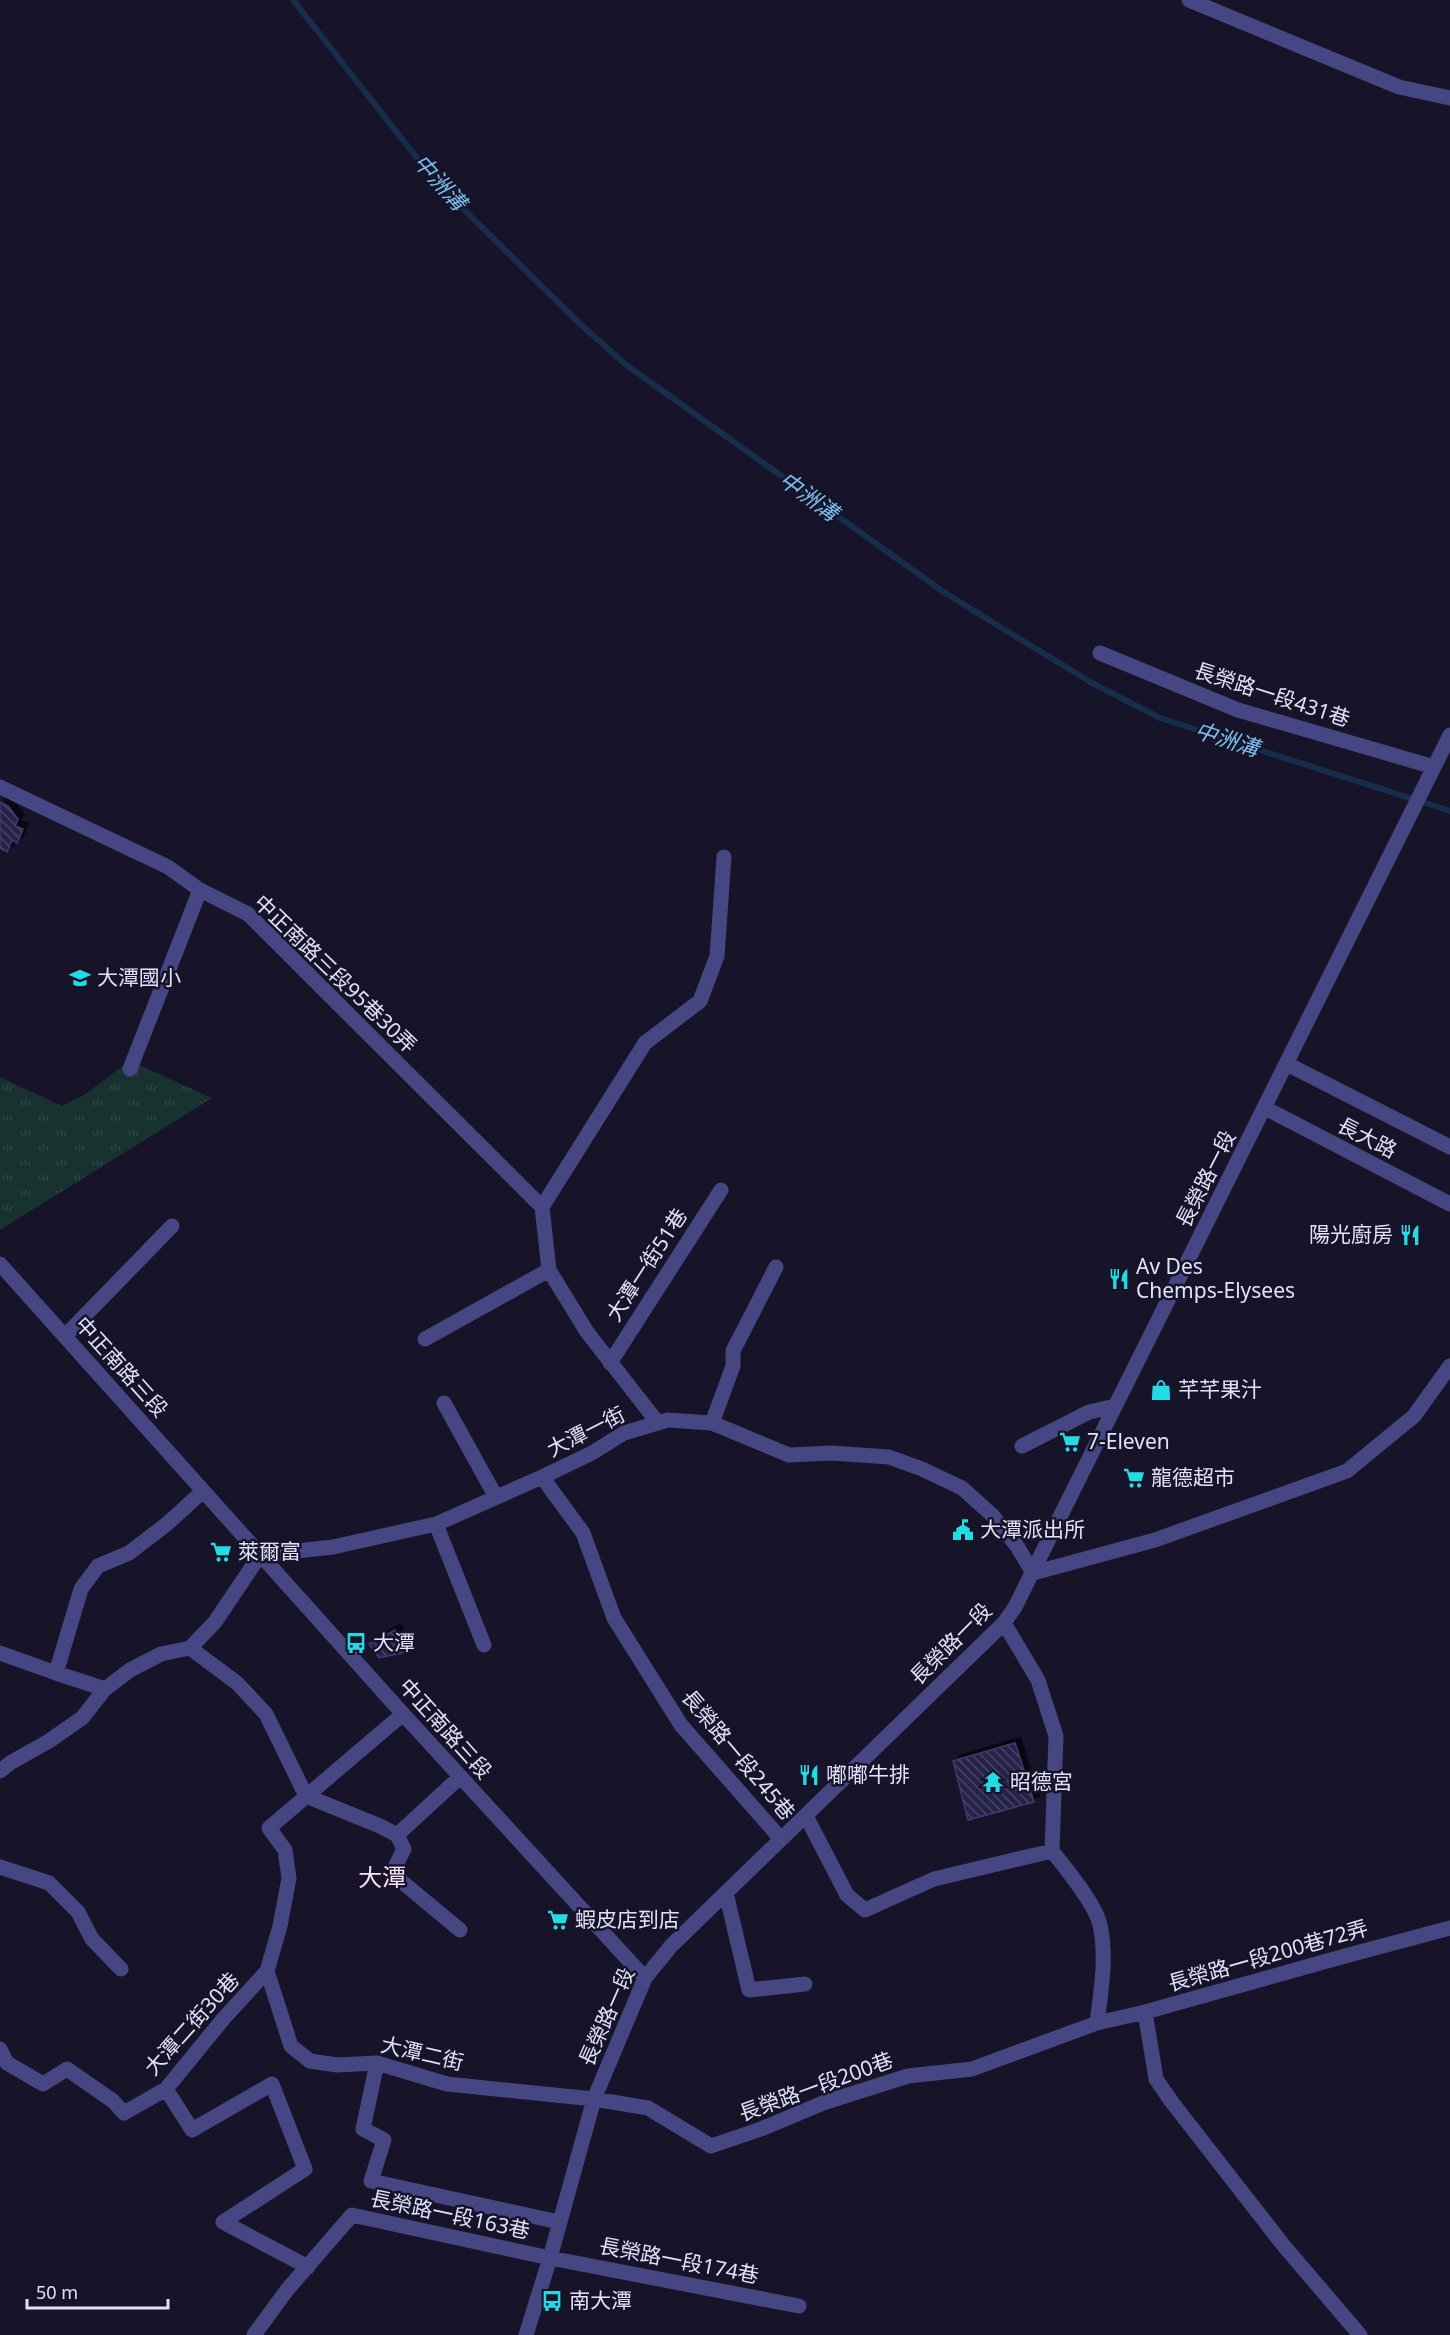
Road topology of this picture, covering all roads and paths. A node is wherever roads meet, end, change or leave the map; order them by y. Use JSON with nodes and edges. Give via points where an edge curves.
{"nodes":[{"id":1,"x":1189,"y":0,"type":"edge"},
{"id":2,"x":1450,"y":98,"type":"edge"},
{"id":3,"x":1100,"y":653,"type":"dead end"},
{"id":4,"x":1450,"y":735,"type":"edge"},
{"id":5,"x":1434,"y":767,"type":"junction"},
{"id":6,"x":0,"y":787,"type":"edge"},
{"id":7,"x":724,"y":857,"type":"dead end"},
{"id":8,"x":200,"y":890,"type":"junction"},
{"id":9,"x":1287,"y":1064,"type":"junction"},
{"id":10,"x":130,"y":1069,"type":"dead end"},
{"id":11,"x":1265,"y":1108,"type":"junction"},
{"id":12,"x":1450,"y":1147,"type":"edge"},
{"id":13,"x":721,"y":1190,"type":"dead end"},
{"id":14,"x":1450,"y":1204,"type":"edge"},
{"id":15,"x":542,"y":1208,"type":"junction"},
{"id":16,"x":172,"y":1226,"type":"dead end"},
{"id":17,"x":0,"y":1264,"type":"edge"},
{"id":18,"x":776,"y":1267,"type":"dead end"},
{"id":19,"x":549,"y":1270,"type":"junction"},
{"id":20,"x":65,"y":1336,"type":"junction"},
{"id":21,"x":425,"y":1339,"type":"dead end"},
{"id":22,"x":610,"y":1364,"type":"junction"},
{"id":23,"x":1450,"y":1366,"type":"edge"},
{"id":24,"x":444,"y":1403,"type":"dead end"},
{"id":25,"x":1115,"y":1406,"type":"junction"},
{"id":26,"x":658,"y":1423,"type":"junction"},
{"id":27,"x":712,"y":1423,"type":"junction"},
{"id":28,"x":1022,"y":1446,"type":"dead end"},
{"id":29,"x":542,"y":1477,"type":"junction"},
{"id":30,"x":202,"y":1491,"type":"junction"},
{"id":31,"x":496,"y":1497,"type":"junction"},
{"id":32,"x":436,"y":1524,"type":"junction"},
{"id":33,"x":260,"y":1555,"type":"junction"},
{"id":34,"x":1033,"y":1573,"type":"junction"},
{"id":35,"x":1004,"y":1623,"type":"junction"},
{"id":36,"x":484,"y":1645,"type":"dead end"},
{"id":37,"x":190,"y":1648,"type":"junction"},
{"id":38,"x":0,"y":1653,"type":"edge"},
{"id":39,"x":56,"y":1673,"type":"junction"},
{"id":40,"x":105,"y":1689,"type":"junction"},
{"id":41,"x":404,"y":1714,"type":"junction"},
{"id":42,"x":0,"y":1771,"type":"edge"},
{"id":43,"x":460,"y":1776,"type":"junction"},
{"id":44,"x":306,"y":1796,"type":"junction"},
{"id":45,"x":806,"y":1816,"type":"junction"},
{"id":46,"x":397,"y":1835,"type":"junction"},
{"id":47,"x":781,"y":1839,"type":"junction"},
{"id":48,"x":1052,"y":1851,"type":"junction"},
{"id":49,"x":0,"y":1867,"type":"edge"},
{"id":50,"x":726,"y":1893,"type":"junction"},
{"id":51,"x":1450,"y":1928,"type":"edge"},
{"id":52,"x":460,"y":1930,"type":"dead end"},
{"id":53,"x":121,"y":1969,"type":"dead end"},
{"id":54,"x":267,"y":1971,"type":"junction"},
{"id":55,"x":645,"y":1978,"type":"junction"},
{"id":56,"x":805,"y":1984,"type":"dead end"},
{"id":57,"x":1145,"y":2012,"type":"junction"},
{"id":58,"x":1097,"y":2023,"type":"junction"},
{"id":59,"x":0,"y":2049,"type":"edge"},
{"id":60,"x":378,"y":2063,"type":"junction"},
{"id":61,"x":166,"y":2089,"type":"junction"},
{"id":62,"x":594,"y":2099,"type":"junction"},
{"id":63,"x":560,"y":2222,"type":"junction"},
{"id":64,"x":550,"y":2258,"type":"junction"},
{"id":65,"x":308,"y":2267,"type":"junction"},
{"id":66,"x":799,"y":2306,"type":"dead end"},
{"id":67,"x":254,"y":2335,"type":"edge"},
{"id":68,"x":526,"y":2335,"type":"edge"},
{"id":69,"x":1360,"y":2335,"type":"edge"}],
"edges":[{"from":1,"to":2,"type":"street","via":[[1399,87]]},
{"from":3,"to":5,"type":"street","name":"長榮路一段431巷","via":[[1238,710]]},
{"from":4,"to":5,"type":"street","name":"長榮路一段"},
{"from":5,"to":9,"type":"street","name":"長榮路一段"},
{"from":6,"to":8,"type":"street","name":"中正南路三段95巷30弄","via":[[168,867]]},
{"from":7,"to":15,"type":"street","via":[[717,956],[700,1000],[645,1043]]},
{"from":8,"to":10,"type":"street"},
{"from":8,"to":15,"type":"street","name":"中正南路三段95巷30弄","via":[[248,914]]},
{"from":9,"to":11,"type":"street","name":"長榮路一段"},
{"from":9,"to":12,"type":"street","name":"長大路"},
{"from":11,"to":14,"type":"street","name":"長大路"},
{"from":11,"to":25,"type":"street","name":"長榮路一段"},
{"from":13,"to":22,"type":"street","name":"大潭一街51巷"},
{"from":15,"to":19,"type":"street","name":"大潭一街51巷"},
{"from":16,"to":20,"type":"street"},
{"from":17,"to":20,"type":"street","name":"中正南路三段"},
{"from":18,"to":27,"type":"street","via":[[733,1351],[733,1366]]},
{"from":19,"to":21,"type":"street"},
{"from":19,"to":22,"type":"street","name":"大潭一街51巷"},
{"from":20,"to":30,"type":"street","name":"中正南路三段"},
{"from":22,"to":26,"type":"street","name":"大潭一街51巷"},
{"from":23,"to":34,"type":"street","via":[[1414,1416],[1347,1471],[1155,1540]]},
{"from":24,"to":31,"type":"street"},
{"from":25,"to":28,"type":"street","via":[[1089,1412]]},
{"from":25,"to":34,"type":"street","name":"長榮路一段"},
{"from":26,"to":27,"type":"street","name":"大潭一街"},
{"from":26,"to":29,"type":"street","name":"大潭一街","via":[[624,1433]]},
{"from":27,"to":34,"type":"street","name":"大潭一街","via":[[789,1455],[831,1452],[889,1458],[922,1469],[962,1488],[992,1515]]},
{"from":29,"to":31,"type":"street","name":"大潭一街"},
{"from":29,"to":47,"type":"street","name":"長榮路一段245巷","via":[[583,1533],[614,1618],[681,1725]]},
{"from":30,"to":33,"type":"street","name":"中正南路三段"},
{"from":30,"to":39,"type":"street","via":[[129,1553],[98,1566],[81,1589]]},
{"from":31,"to":32,"type":"street","name":"大潭一街"},
{"from":32,"to":33,"type":"street","name":"大潭一街","via":[[333,1547]]},
{"from":32,"to":36,"type":"street"},
{"from":33,"to":37,"type":"street","via":[[215,1622]]},
{"from":33,"to":41,"type":"street","name":"中正南路三段"},
{"from":34,"to":35,"type":"street","name":"長榮路一段"},
{"from":35,"to":45,"type":"street","name":"長榮路一段"},
{"from":35,"to":48,"type":"street","via":[[1038,1680],[1056,1736]]},
{"from":37,"to":40,"type":"street","via":[[161,1654]]},
{"from":37,"to":44,"type":"street","via":[[237,1683],[266,1714]]},
{"from":38,"to":39,"type":"street"},
{"from":39,"to":40,"type":"street"},
{"from":40,"to":42,"type":"street","via":[[82,1718]]},
{"from":41,"to":43,"type":"street","name":"中正南路三段"},
{"from":41,"to":44,"type":"street"},
{"from":43,"to":46,"type":"street"},
{"from":43,"to":55,"type":"street","name":"中正南路三段"},
{"from":44,"to":46,"type":"street"},
{"from":44,"to":54,"type":"street","via":[[269,1828],[285,1850],[289,1878]]},
{"from":45,"to":47,"type":"street","name":"長榮路一段"},
{"from":45,"to":48,"type":"street","via":[[847,1895],[865,1910],[934,1879]]},
{"from":46,"to":52,"type":"street","via":[[404,1849],[395,1876]]},
{"from":47,"to":50,"type":"street","name":"長榮路一段"},
{"from":48,"to":58,"type":"street","via":[[1079,1884],[1100,1923],[1103,1975]]},
{"from":49,"to":53,"type":"street","via":[[50,1883],[78,1912],[92,1939]]},
{"from":50,"to":55,"type":"street","name":"長榮路一段","via":[[658,1959]]},
{"from":50,"to":56,"type":"street","via":[[749,1990]]},
{"from":51,"to":57,"type":"street","name":"長榮路一段200巷72弄"},
{"from":54,"to":60,"type":"street","name":"大潭二街","via":[[291,2046],[310,2061],[337,2065]]},
{"from":54,"to":61,"type":"street","name":"大潭二街30巷"},
{"from":55,"to":62,"type":"street","name":"長榮路一段"},
{"from":57,"to":58,"type":"street","name":"長榮路一段200巷72弄"},
{"from":57,"to":69,"type":"street","via":[[1156,2079],[1170,2101]]},
{"from":58,"to":62,"type":"street","name":"長榮路一段200巷","via":[[972,2069],[908,2076],[823,2103],[711,2146],[648,2108]]},
{"from":59,"to":61,"type":"street","name":"大潭二街30巷","via":[[7,2063],[43,2084],[67,2069],[124,2113]]},
{"from":60,"to":62,"type":"street","name":"大潭二街","via":[[447,2084]]},
{"from":60,"to":63,"type":"street","via":[[363,2129],[384,2140],[371,2181]]},
{"from":61,"to":65,"type":"street","via":[[192,2130],[272,2084],[305,2169],[223,2222]]},
{"from":62,"to":63,"type":"street","name":"長榮路一段"},
{"from":63,"to":64,"type":"street","name":"長榮路一段"},
{"from":64,"to":65,"type":"street","name":"長榮路一段163巷","via":[[352,2216]]},
{"from":64,"to":66,"type":"street","name":"長榮路一段174巷"},
{"from":64,"to":68,"type":"street","name":"長榮路一段"},
{"from":65,"to":67,"type":"street","name":"長榮路一段163巷"}]}
